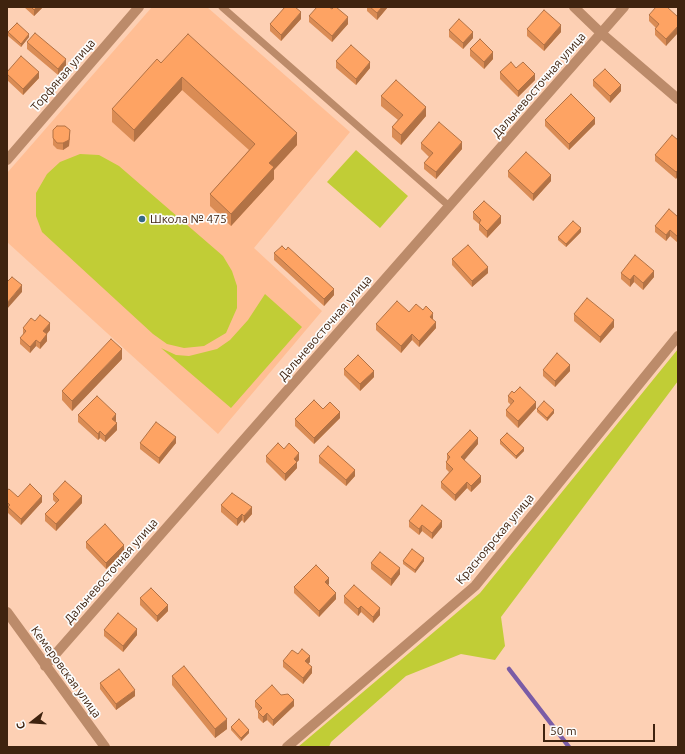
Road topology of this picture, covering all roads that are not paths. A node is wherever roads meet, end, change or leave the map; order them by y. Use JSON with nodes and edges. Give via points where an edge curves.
{"nodes":[{"id":1,"x":139,"y":7,"type":"edge"},
{"id":2,"x":222,"y":7,"type":"edge"},
{"id":3,"x":574,"y":7,"type":"edge"},
{"id":4,"x":624,"y":7,"type":"edge"},
{"id":5,"x":601,"y":33,"type":"junction"},
{"id":6,"x":678,"y":99,"type":"edge"},
{"id":7,"x":7,"y":160,"type":"edge"},
{"id":8,"x":449,"y":206,"type":"junction"},
{"id":9,"x":678,"y":336,"type":"edge"},
{"id":10,"x":7,"y":612,"type":"edge"},
{"id":11,"x":45,"y":666,"type":"junction"},
{"id":12,"x":105,"y":747,"type":"edge"},
{"id":13,"x":287,"y":747,"type":"edge"}],
"edges":[{"from":1,"to":7,"type":"street","name":"Торфяная улица"},
{"from":2,"to":8,"type":"lane"},
{"from":3,"to":5,"type":"street"},
{"from":4,"to":5,"type":"street","name":"Дальневосточная улица"},
{"from":5,"to":6,"type":"street"},
{"from":5,"to":8,"type":"street","name":"Дальневосточная улица"},
{"from":8,"to":11,"type":"street","name":"Дальневосточная улица"},
{"from":9,"to":13,"type":"street","name":"Красноярская улица","via":[[475,586]]},
{"from":10,"to":11,"type":"street","name":"Кемеровская улица"},
{"from":11,"to":12,"type":"street","name":"Кемеровская улица"}]}
